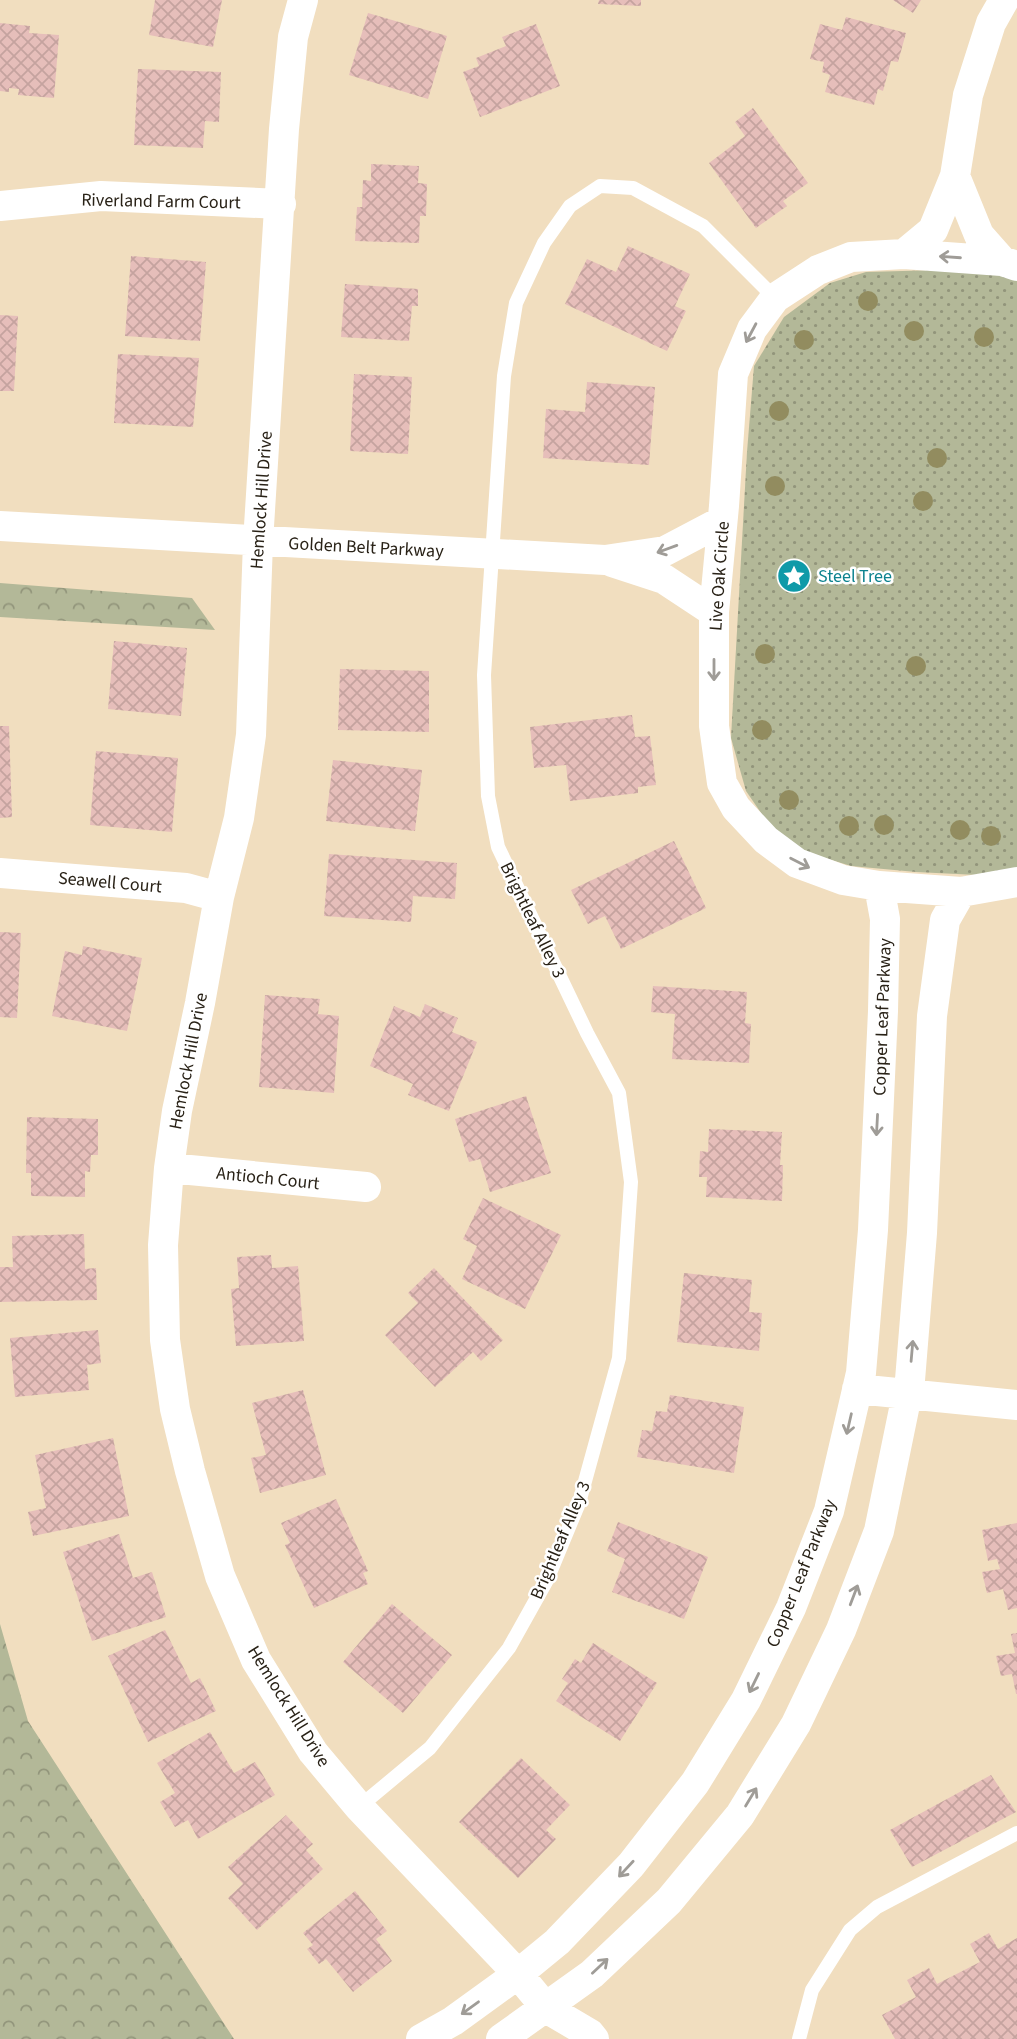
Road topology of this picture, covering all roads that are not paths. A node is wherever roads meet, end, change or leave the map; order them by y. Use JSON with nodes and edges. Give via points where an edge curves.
{"nodes":[{"id":1,"x":303,"y":0,"type":"edge"},
{"id":2,"x":1004,"y":0,"type":"edge"},
{"id":3,"x":955,"y":176,"type":"junction"},
{"id":4,"x":281,"y":204,"type":"junction"},
{"id":5,"x":0,"y":206,"type":"edge"},
{"id":6,"x":904,"y":254,"type":"junction"},
{"id":7,"x":1010,"y":263,"type":"edge"},
{"id":8,"x":775,"y":298,"type":"junction"},
{"id":9,"x":722,"y":521,"type":"junction"},
{"id":10,"x":0,"y":526,"type":"edge"},
{"id":11,"x":258,"y":542,"type":"junction"},
{"id":12,"x":492,"y":552,"type":"junction"},
{"id":13,"x":605,"y":560,"type":"junction"},
{"id":14,"x":714,"y":612,"type":"junction"},
{"id":15,"x":0,"y":873,"type":"edge"},
{"id":16,"x":1017,"y":882,"type":"edge"},
{"id":17,"x":879,"y":886,"type":"junction"},
{"id":18,"x":961,"y":892,"type":"junction"},
{"id":19,"x":219,"y":897,"type":"junction"},
{"id":20,"x":169,"y":1168,"type":"junction"},
{"id":21,"x":366,"y":1187,"type":"dead end"},
{"id":22,"x":857,"y":1388,"type":"junction"},
{"id":23,"x":907,"y":1395,"type":"junction"},
{"id":24,"x":1017,"y":1405,"type":"edge"},
{"id":25,"x":359,"y":1807,"type":"junction"},
{"id":26,"x":1017,"y":1833,"type":"edge"},
{"id":27,"x":518,"y":1974,"type":"junction"},
{"id":28,"x":546,"y":2008,"type":"junction"},
{"id":29,"x":421,"y":2039,"type":"edge"},
{"id":30,"x":501,"y":2039,"type":"edge"},
{"id":31,"x":555,"y":2039,"type":"edge"},
{"id":32,"x":594,"y":2039,"type":"edge"},
{"id":33,"x":799,"y":2039,"type":"edge"}],
"edges":[{"from":1,"to":4,"type":"street","name":"Hemlock Hill Drive","via":[[293,37]]},
{"from":2,"to":3,"type":"street","via":[[991,23],[968,96]]},
{"from":3,"to":6,"type":"street","via":[[933,230]]},
{"from":3,"to":7,"type":"street","via":[[979,235]]},
{"from":4,"to":5,"type":"street","name":"Riverland Farm Court","via":[[102,196]]},
{"from":4,"to":11,"type":"street","name":"Hemlock Hill Drive"},
{"from":7,"to":6,"type":"street","name":"Live Oak Circle","one_way":true},
{"from":6,"to":8,"type":"street","name":"Live Oak Circle","via":[[851,257],[818,270]]},
{"from":8,"to":9,"type":"street","name":"Live Oak Circle","one_way":true,"via":[[752,329],[733,374]]},
{"from":8,"to":12,"type":"lane","name":"Brightleaf Alley 3","via":[[703,226],[633,188],[600,186],[570,205],[544,243],[516,303],[504,376]]},
{"from":9,"to":13,"type":"street","name":"Golden Belt Parkway","one_way":true,"via":[[665,551]]},
{"from":9,"to":14,"type":"street","name":"Live Oak Circle"},
{"from":10,"to":11,"type":"street","name":"Golden Belt Parkway"},
{"from":11,"to":12,"type":"street","name":"Golden Belt Parkway"},
{"from":11,"to":19,"type":"street","name":"Hemlock Hill Drive","via":[[250,735],[239,818]]},
{"from":12,"to":13,"type":"street","name":"Golden Belt Parkway"},
{"from":12,"to":25,"type":"lane","name":"Brightleaf Alley 3","via":[[484,675],[488,796],[498,848],[620,1093],[631,1182],[620,1358],[579,1503],[547,1580],[509,1648],[430,1748]]},
{"from":13,"to":14,"type":"street","name":"Golden Belt Parkway","via":[[664,579]]},
{"from":14,"to":17,"type":"street","name":"Live Oak Circle","one_way":true,"via":[[714,726],[722,783],[736,808],[766,840],[797,863],[843,880]]},
{"from":15,"to":19,"type":"street","name":"Seawell Court","via":[[186,888]]},
{"from":16,"to":18,"type":"street","name":"Live Oak Circle"},
{"from":17,"to":18,"type":"street","name":"Live Oak Circle"},
{"from":17,"to":22,"type":"street","name":"Copper Leaf Parkway","one_way":true,"via":[[885,919],[883,1011],[873,1230]]},
{"from":23,"to":18,"type":"street","one_way":true,"via":[[922,1233],[933,1016],[945,920]]},
{"from":19,"to":20,"type":"street","name":"Hemlock Hill Drive"},
{"from":20,"to":21,"type":"street","name":"Antioch Court"},
{"from":20,"to":25,"type":"street","name":"Hemlock Hill Drive","via":[[163,1245],[165,1340],[175,1409],[220,1576],[256,1660],[313,1752]]},
{"from":22,"to":23,"type":"street"},
{"from":22,"to":27,"type":"street","name":"Copper Leaf Parkway","one_way":true,"via":[[829,1510],[791,1608],[746,1700],[695,1783],[631,1865]]},
{"from":23,"to":24,"type":"street"},
{"from":28,"to":23,"type":"street","one_way":true,"via":[[592,1974],[669,1901],[740,1815],[796,1724],[841,1630],[879,1531]]},
{"from":25,"to":27,"type":"street","name":"Hemlock Hill Drive"},
{"from":26,"to":33,"type":"lane","via":[[877,1907],[850,1930],[812,1990]]},
{"from":27,"to":28,"type":"street","name":"Hemlock Hill Drive"},
{"from":27,"to":29,"type":"street","name":"Copper Leaf Parkway","one_way":true},
{"from":28,"to":30,"type":"street"},
{"from":28,"to":31,"type":"street"},
{"from":28,"to":32,"type":"street"}]}
